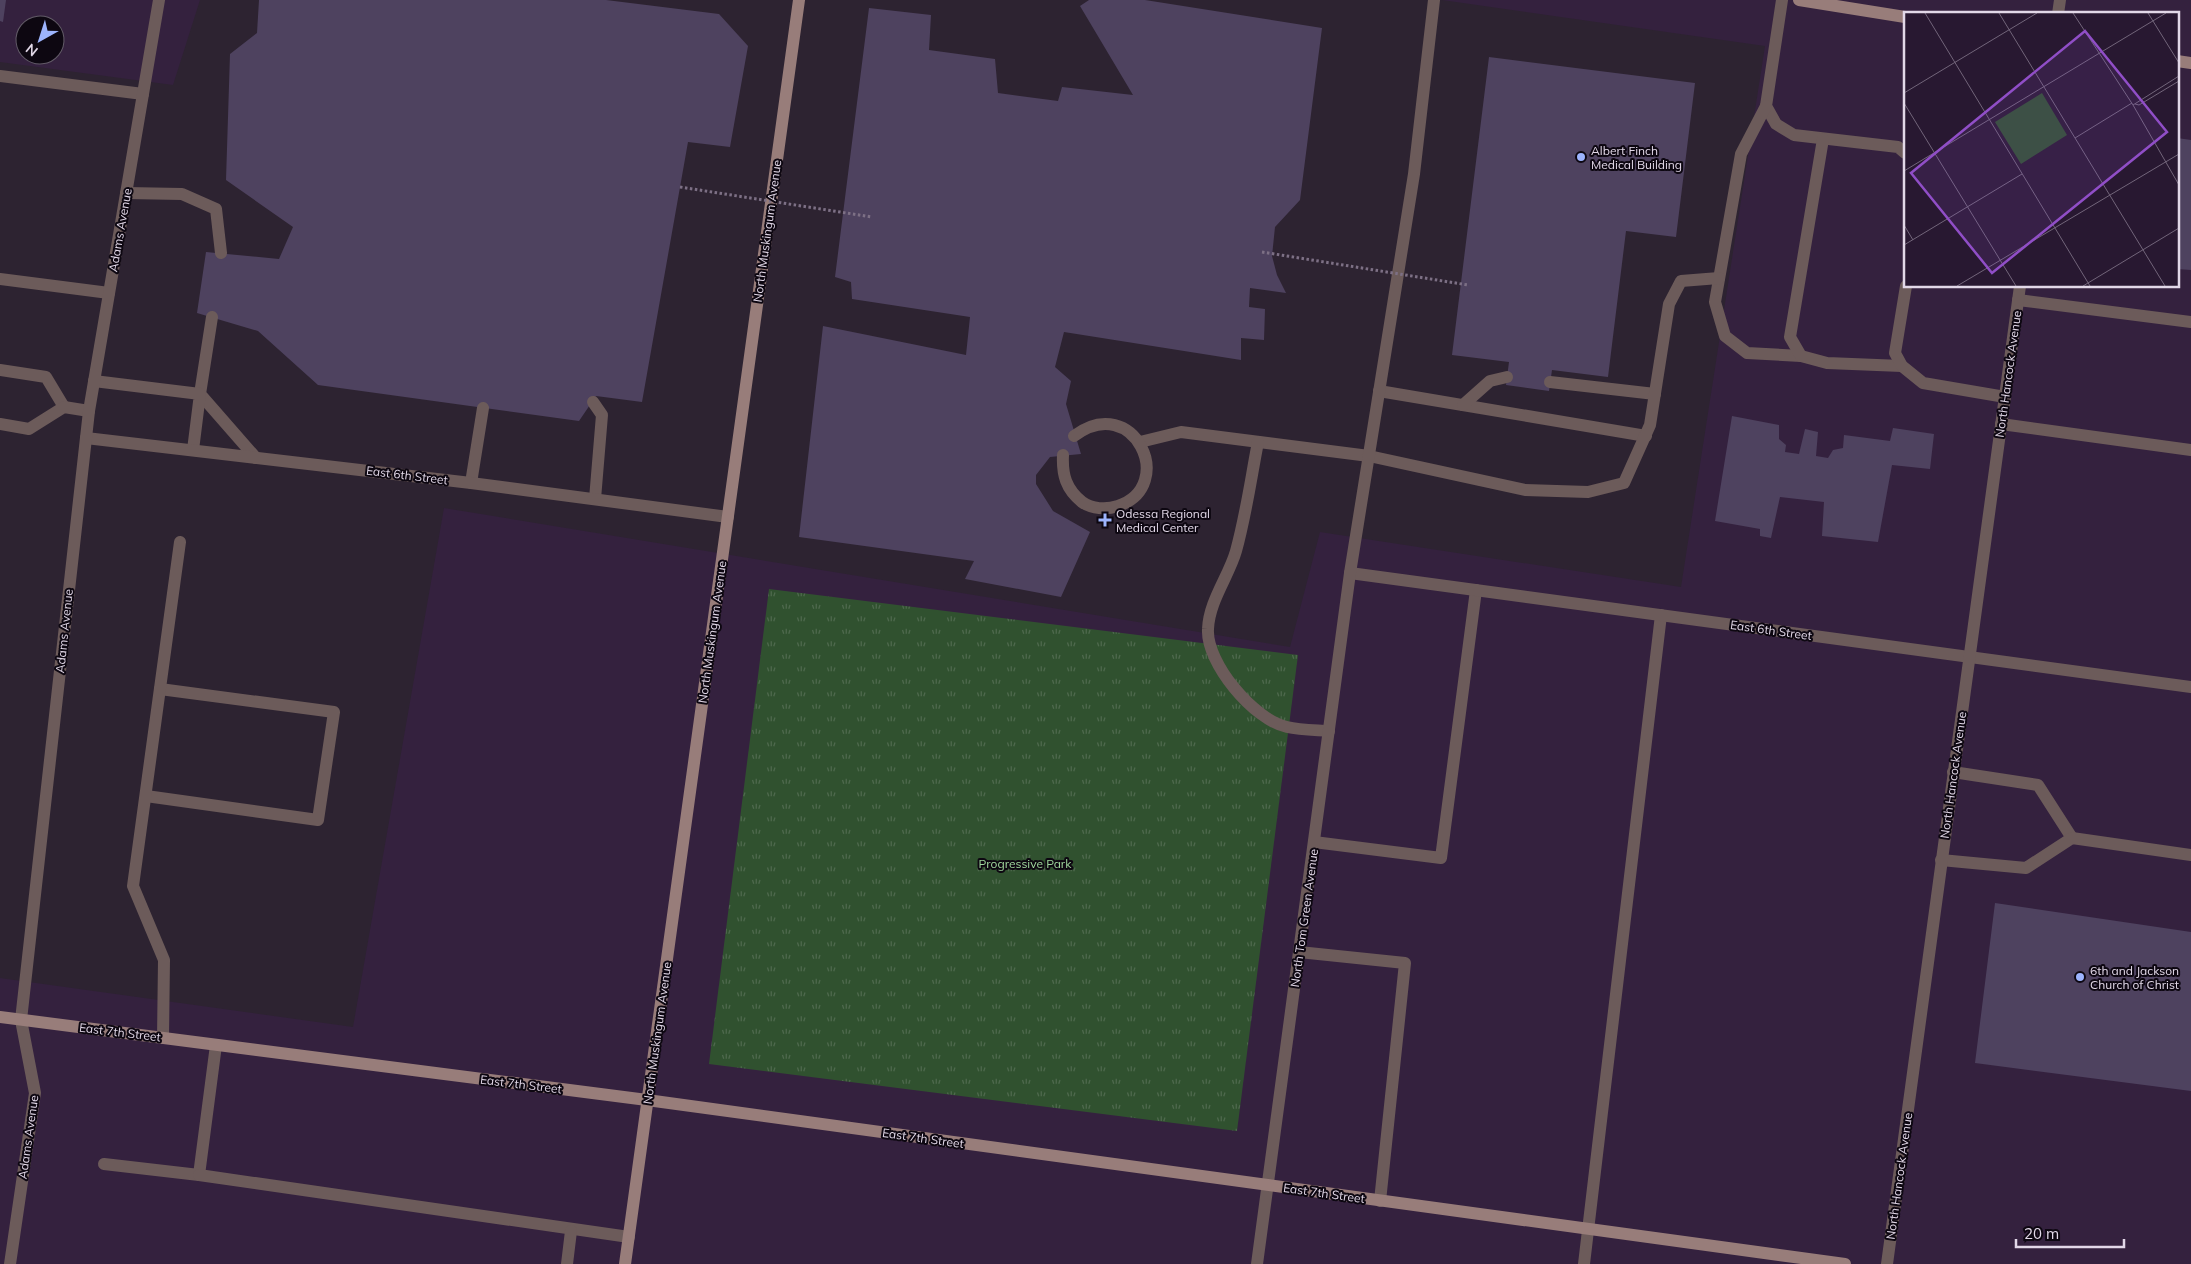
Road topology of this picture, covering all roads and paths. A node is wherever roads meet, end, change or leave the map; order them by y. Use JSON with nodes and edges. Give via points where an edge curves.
{"nodes":[{"id":1,"x":159,"y":0,"type":"edge"},
{"id":2,"x":799,"y":0,"type":"edge"},
{"id":3,"x":1434,"y":0,"type":"edge"},
{"id":4,"x":1782,"y":0,"type":"edge"},
{"id":5,"x":1799,"y":0,"type":"edge"},
{"id":6,"x":1904,"y":17,"type":"edge"},
{"id":7,"x":2178,"y":61,"type":"edge"},
{"id":8,"x":2191,"y":63,"type":"edge"},
{"id":9,"x":0,"y":76,"type":"edge"},
{"id":10,"x":143,"y":94,"type":"junction"},
{"id":11,"x":1766,"y":106,"type":"junction"},
{"id":12,"x":1823,"y":139,"type":"junction"},
{"id":13,"x":1904,"y":152,"type":"edge"},
{"id":14,"x":680,"y":187,"type":"dead end"},
{"id":15,"x":126,"y":193,"type":"junction"},
{"id":16,"x":872,"y":217,"type":"dead end"},
{"id":17,"x":1262,"y":252,"type":"dead end"},
{"id":18,"x":221,"y":253,"type":"dead end"},
{"id":19,"x":1719,"y":278,"type":"junction"},
{"id":20,"x":0,"y":279,"type":"edge"},
{"id":21,"x":1468,"y":285,"type":"dead end"},
{"id":22,"x":1906,"y":288,"type":"edge"},
{"id":23,"x":2020,"y":288,"type":"edge"},
{"id":24,"x":109,"y":293,"type":"junction"},
{"id":25,"x":2018,"y":300,"type":"junction"},
{"id":26,"x":212,"y":317,"type":"dead end"},
{"id":27,"x":2191,"y":322,"type":"edge"},
{"id":28,"x":1801,"y":356,"type":"junction"},
{"id":29,"x":1902,"y":366,"type":"junction"},
{"id":30,"x":0,"y":370,"type":"edge"},
{"id":31,"x":1507,"y":376,"type":"dead end"},
{"id":32,"x":94,"y":381,"type":"junction"},
{"id":33,"x":1550,"y":382,"type":"dead end"},
{"id":34,"x":1379,"y":391,"type":"junction"},
{"id":35,"x":200,"y":394,"type":"junction"},
{"id":36,"x":1655,"y":394,"type":"junction"},
{"id":37,"x":2005,"y":397,"type":"junction"},
{"id":38,"x":593,"y":402,"type":"dead end"},
{"id":39,"x":1463,"y":405,"type":"junction"},
{"id":40,"x":64,"y":407,"type":"junction"},
{"id":41,"x":483,"y":408,"type":"dead end"},
{"id":42,"x":89,"y":411,"type":"junction"},
{"id":43,"x":0,"y":424,"type":"edge"},
{"id":44,"x":2001,"y":424,"type":"junction"},
{"id":45,"x":1074,"y":436,"type":"dead end"},
{"id":46,"x":1646,"y":436,"type":"junction"},
{"id":47,"x":86,"y":438,"type":"junction"},
{"id":48,"x":1140,"y":442,"type":"junction"},
{"id":49,"x":1258,"y":442,"type":"junction"},
{"id":50,"x":193,"y":450,"type":"junction"},
{"id":51,"x":2191,"y":450,"type":"edge"},
{"id":52,"x":1063,"y":455,"type":"dead end"},
{"id":53,"x":1369,"y":456,"type":"junction"},
{"id":54,"x":256,"y":458,"type":"junction"},
{"id":55,"x":471,"y":483,"type":"junction"},
{"id":56,"x":595,"y":499,"type":"junction"},
{"id":57,"x":728,"y":516,"type":"junction"},
{"id":58,"x":180,"y":542,"type":"dead end"},
{"id":59,"x":1350,"y":573,"type":"junction"},
{"id":60,"x":1476,"y":590,"type":"junction"},
{"id":61,"x":1661,"y":615,"type":"junction"},
{"id":62,"x":1970,"y":657,"type":"junction"},
{"id":63,"x":2191,"y":687,"type":"edge"},
{"id":64,"x":160,"y":689,"type":"junction"},
{"id":65,"x":1329,"y":731,"type":"junction"},
{"id":66,"x":1953,"y":772,"type":"junction"},
{"id":67,"x":146,"y":796,"type":"junction"},
{"id":68,"x":2072,"y":838,"type":"junction"},
{"id":69,"x":1314,"y":842,"type":"junction"},
{"id":70,"x":2191,"y":855,"type":"edge"},
{"id":71,"x":1941,"y":860,"type":"junction"},
{"id":72,"x":1299,"y":952,"type":"junction"},
{"id":73,"x":0,"y":1017,"type":"edge"},
{"id":74,"x":21,"y":1020,"type":"junction"},
{"id":75,"x":163,"y":1038,"type":"junction"},
{"id":76,"x":216,"y":1045,"type":"junction"},
{"id":77,"x":647,"y":1100,"type":"junction"},
{"id":78,"x":104,"y":1164,"type":"dead end"},
{"id":79,"x":199,"y":1175,"type":"junction"},
{"id":80,"x":1267,"y":1185,"type":"junction"},
{"id":81,"x":1380,"y":1201,"type":"junction"},
{"id":82,"x":1589,"y":1229,"type":"junction"},
{"id":83,"x":571,"y":1230,"type":"junction"},
{"id":84,"x":629,"y":1238,"type":"junction"},
{"id":85,"x":10,"y":1264,"type":"edge"},
{"id":86,"x":567,"y":1264,"type":"edge"},
{"id":87,"x":625,"y":1264,"type":"edge"},
{"id":88,"x":1257,"y":1264,"type":"edge"},
{"id":89,"x":1584,"y":1264,"type":"edge"},
{"id":90,"x":1845,"y":1264,"type":"edge"},
{"id":91,"x":1887,"y":1264,"type":"edge"}],
"edges":[{"from":1,"to":10,"type":"street","name":"Adams Avenue"},
{"from":2,"to":57,"type":"street","name":"North Muskingum Avenue"},
{"from":3,"to":34,"type":"street","name":"North Tom Green Avenue","via":[[1414,174]]},
{"from":4,"to":11,"type":"street"},
{"from":5,"to":6,"type":"street"},
{"from":7,"to":8,"type":"street"},
{"from":9,"to":10,"type":"street"},
{"from":10,"to":15,"type":"street","name":"Adams Avenue"},
{"from":11,"to":12,"type":"street","via":[[1776,124],[1794,135]]},
{"from":11,"to":19,"type":"street","via":[[1742,154]]},
{"from":12,"to":13,"type":"street","via":[[1898,147]]},
{"from":12,"to":28,"type":"street","via":[[1790,337]]},
{"from":14,"to":16,"type":"path","bridge":true},
{"from":15,"to":18,"type":"street","via":[[182,194],[216,209]]},
{"from":15,"to":24,"type":"street","name":"Adams Avenue"},
{"from":17,"to":21,"type":"path","bridge":true},
{"from":19,"to":28,"type":"street","via":[[1715,302],[1725,336],[1747,353]]},
{"from":19,"to":36,"type":"street","via":[[1681,281],[1669,304]]},
{"from":20,"to":24,"type":"street"},
{"from":22,"to":29,"type":"street","via":[[1895,353]]},
{"from":23,"to":25,"type":"street","name":"North Hancock Avenue"},
{"from":24,"to":32,"type":"street","name":"Adams Avenue"},
{"from":25,"to":27,"type":"street"},
{"from":25,"to":37,"type":"street","name":"North Hancock Avenue"},
{"from":26,"to":35,"type":"street"},
{"from":28,"to":29,"type":"street","via":[[1827,363]]},
{"from":29,"to":37,"type":"street","via":[[1923,383]]},
{"from":30,"to":40,"type":"street","via":[[46,377]]},
{"from":31,"to":39,"type":"street","via":[[1490,381]]},
{"from":32,"to":35,"type":"street"},
{"from":32,"to":42,"type":"street","name":"Adams Avenue"},
{"from":33,"to":36,"type":"street"},
{"from":34,"to":39,"type":"street"},
{"from":34,"to":53,"type":"street","name":"North Tom Green Avenue"},
{"from":35,"to":50,"type":"street"},
{"from":35,"to":54,"type":"street"},
{"from":36,"to":46,"type":"street"},
{"from":37,"to":44,"type":"street","name":"North Hancock Avenue"},
{"from":38,"to":56,"type":"street","via":[[602,415]]},
{"from":39,"to":46,"type":"street"},
{"from":40,"to":42,"type":"street"},
{"from":40,"to":43,"type":"street","via":[[29,428]]},
{"from":41,"to":55,"type":"street"},
{"from":42,"to":47,"type":"street","name":"Adams Avenue"},
{"from":44,"to":51,"type":"street"},
{"from":44,"to":62,"type":"street","name":"North Hancock Avenue"},
{"from":45,"to":48,"type":"street","via":[[1084,428],[1108,424],[1121,427]]},
{"from":46,"to":53,"type":"street","via":[[1624,483],[1588,492],[1525,490]]},
{"from":47,"to":50,"type":"street","name":"East 6th Street"},
{"from":47,"to":74,"type":"street","name":"Adams Avenue"},
{"from":48,"to":49,"type":"street","via":[[1181,432]]},
{"from":48,"to":52,"type":"street","via":[[1146,455],[1144,483],[1125,504],[1112,508],[1084,503],[1073,494],[1062,469]]},
{"from":49,"to":53,"type":"street"},
{"from":49,"to":65,"type":"street","via":[[1236,551],[1214,603],[1208,627],[1208,646],[1236,691],[1265,716],[1286,727]]},
{"from":50,"to":54,"type":"street","name":"East 6th Street"},
{"from":53,"to":59,"type":"street","name":"North Tom Green Avenue"},
{"from":54,"to":55,"type":"street","name":"East 6th Street"},
{"from":55,"to":56,"type":"street","name":"East 6th Street"},
{"from":56,"to":57,"type":"street","name":"East 6th Street"},
{"from":57,"to":77,"type":"street","name":"North Muskingum Avenue"},
{"from":58,"to":64,"type":"street"},
{"from":59,"to":60,"type":"street","name":"East 6th Street"},
{"from":59,"to":65,"type":"street","name":"North Tom Green Avenue"},
{"from":60,"to":61,"type":"street","name":"East 6th Street"},
{"from":60,"to":69,"type":"street","via":[[1441,858]]},
{"from":61,"to":62,"type":"street","name":"East 6th Street"},
{"from":61,"to":82,"type":"street"},
{"from":62,"to":63,"type":"street","name":"East 6th Street"},
{"from":62,"to":66,"type":"street","name":"North Hancock Avenue"},
{"from":64,"to":67,"type":"street"},
{"from":64,"to":67,"type":"street","via":[[334,712],[318,820]]},
{"from":65,"to":69,"type":"street","name":"North Tom Green Avenue"},
{"from":66,"to":68,"type":"street","via":[[2038,785]]},
{"from":66,"to":71,"type":"street","name":"North Hancock Avenue"},
{"from":67,"to":75,"type":"street","via":[[133,886],[164,960]]},
{"from":68,"to":70,"type":"street"},
{"from":68,"to":71,"type":"street","via":[[2026,868]]},
{"from":69,"to":72,"type":"street","name":"North Tom Green Avenue"},
{"from":71,"to":91,"type":"street","name":"North Hancock Avenue"},
{"from":72,"to":80,"type":"street","name":"North Tom Green Avenue"},
{"from":72,"to":81,"type":"street","via":[[1405,963]]},
{"from":73,"to":74,"type":"street","name":"East 7th Street"},
{"from":74,"to":75,"type":"street","name":"East 7th Street"},
{"from":74,"to":85,"type":"street","name":"Adams Avenue","via":[[35,1093]]},
{"from":75,"to":76,"type":"street","name":"East 7th Street"},
{"from":76,"to":77,"type":"street","name":"East 7th Street"},
{"from":76,"to":79,"type":"street"},
{"from":77,"to":80,"type":"street","name":"East 7th Street"},
{"from":77,"to":84,"type":"street","name":"North Muskingum Avenue"},
{"from":78,"to":79,"type":"street"},
{"from":79,"to":83,"type":"street"},
{"from":80,"to":81,"type":"street","name":"East 7th Street"},
{"from":80,"to":88,"type":"street","name":"North Tom Green Avenue"},
{"from":81,"to":82,"type":"street","name":"East 7th Street"},
{"from":82,"to":89,"type":"street"},
{"from":82,"to":90,"type":"street","name":"East 7th Street"},
{"from":83,"to":84,"type":"street"},
{"from":83,"to":86,"type":"street"},
{"from":84,"to":87,"type":"street","name":"North Muskingum Avenue"}]}
